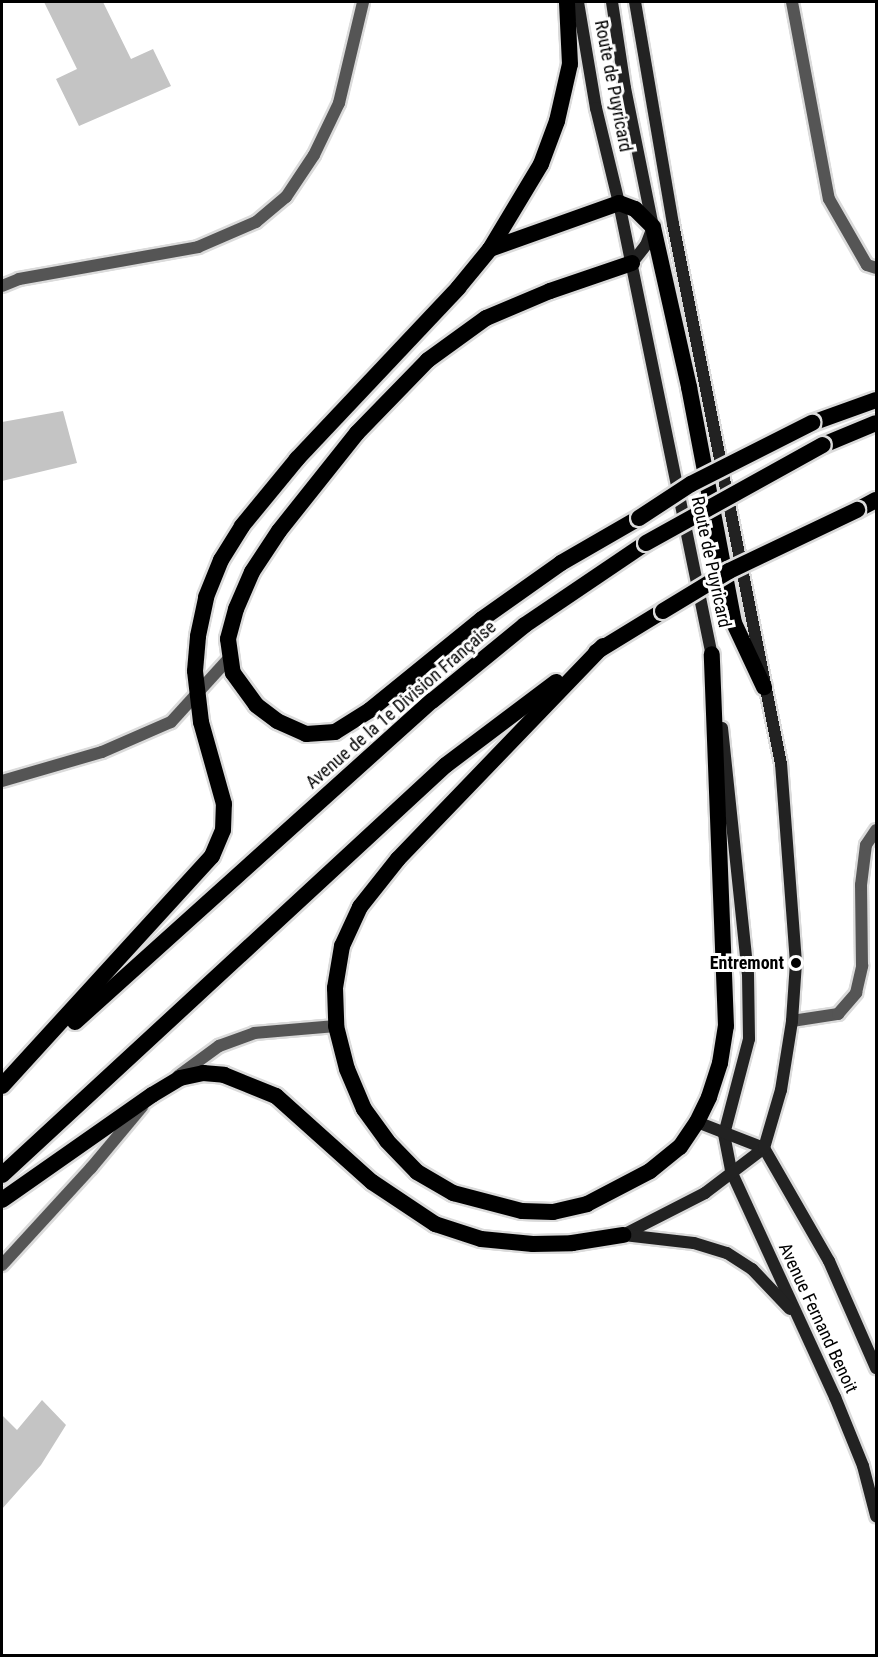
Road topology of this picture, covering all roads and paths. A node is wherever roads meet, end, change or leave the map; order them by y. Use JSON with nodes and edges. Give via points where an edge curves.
{"nodes":[{"id":1,"x":363,"y":2,"type":"edge"},
{"id":2,"x":567,"y":2,"type":"edge"},
{"id":3,"x":578,"y":2,"type":"edge"},
{"id":4,"x":612,"y":2,"type":"edge"},
{"id":5,"x":635,"y":2,"type":"edge"},
{"id":6,"x":792,"y":2,"type":"edge"},
{"id":7,"x":620,"y":203,"type":"junction"},
{"id":8,"x":653,"y":228,"type":"junction"},
{"id":9,"x":490,"y":249,"type":"junction"},
{"id":10,"x":632,"y":263,"type":"junction"},
{"id":11,"x":876,"y":268,"type":"edge"},
{"id":12,"x":2,"y":286,"type":"edge"},
{"id":13,"x":876,"y":400,"type":"edge"},
{"id":14,"x":876,"y":423,"type":"edge"},
{"id":15,"x":876,"y":500,"type":"edge"},
{"id":16,"x":603,"y":646,"type":"junction"},
{"id":17,"x":712,"y":654,"type":"junction"},
{"id":18,"x":231,"y":656,"type":"junction"},
{"id":19,"x":764,"y":687,"type":"junction"},
{"id":20,"x":198,"y":695,"type":"junction"},
{"id":21,"x":2,"y":781,"type":"edge"},
{"id":22,"x":876,"y":830,"type":"edge"},
{"id":23,"x":792,"y":1022,"type":"junction"},
{"id":24,"x":336,"y":1026,"type":"junction"},
{"id":25,"x":2,"y":1087,"type":"edge"},
{"id":26,"x":152,"y":1095,"type":"junction"},
{"id":27,"x":697,"y":1122,"type":"junction"},
{"id":28,"x":724,"y":1134,"type":"junction"},
{"id":29,"x":764,"y":1148,"type":"junction"},
{"id":30,"x":731,"y":1171,"type":"junction"},
{"id":31,"x":2,"y":1175,"type":"edge"},
{"id":32,"x":2,"y":1200,"type":"edge"},
{"id":33,"x":623,"y":1235,"type":"junction"},
{"id":34,"x":2,"y":1265,"type":"edge"},
{"id":35,"x":796,"y":1316,"type":"junction"},
{"id":36,"x":876,"y":1368,"type":"edge"},
{"id":37,"x":876,"y":1516,"type":"edge"}],
"edges":[{"from":1,"to":12,"type":"street","via":[[339,103],[314,155],[286,196],[256,222],[198,247],[42,274]]},
{"from":2,"to":9,"type":"highway","via":[[570,64],[557,121],[542,164]]},
{"from":3,"to":7,"type":"main road","name":"Route de Puyricard","via":[[596,108]]},
{"from":4,"to":8,"type":"main road"},
{"from":5,"to":19,"type":"main road","name":"Route de Puyricard","via":[[673,224]]},
{"from":6,"to":11,"type":"street","via":[[829,199],[867,265]]},
{"from":7,"to":8,"type":"highway","via":[[635,209]]},
{"from":7,"to":9,"type":"highway"},
{"from":7,"to":10,"type":"main road","name":"Route de Puyricard"},
{"from":8,"to":10,"type":"main road"},
{"from":8,"to":19,"type":"highway","via":[[689,387],[734,623]]},
{"from":9,"to":20,"type":"highway","via":[[297,459],[242,526],[221,560],[206,597],[195,671]]},
{"from":10,"to":17,"type":"main road","name":"Route de Puyricard"},
{"from":10,"to":18,"type":"highway","via":[[486,318],[428,360],[357,433],[279,531],[252,572],[236,609],[228,639]]},
{"from":13,"to":18,"type":"highway","bridge":true,"via":[[812,423],[691,484],[561,563],[482,619],[370,710],[335,732],[306,734],[277,721],[256,705],[233,673]]},
{"from":14,"to":25,"type":"highway","name":"Avenue de la 1e Division Française","bridge":true,"via":[[823,445],[646,543],[525,625],[432,701]]},
{"from":15,"to":16,"type":"highway","bridge":true,"via":[[729,571]]},
{"from":16,"to":24,"type":"highway","via":[[398,859],[360,907],[342,946],[335,988]]},
{"from":16,"to":31,"type":"highway","via":[[446,765]]},
{"from":17,"to":27,"type":"highway","via":[[726,1026],[720,1063]]},
{"from":17,"to":28,"type":"main road","name":"Route de Puyricard","via":[[748,974],[750,1039]]},
{"from":18,"to":20,"type":"street"},
{"from":19,"to":23,"type":"main road","name":"Route de Puyricard","via":[[781,764],[796,963]]},
{"from":20,"to":21,"type":"street","via":[[171,722],[102,753]]},
{"from":20,"to":25,"type":"highway","via":[[201,723],[224,804],[223,830],[212,856]]},
{"from":22,"to":23,"type":"street","via":[[866,845],[861,885],[862,966],[856,993],[838,1014]]},
{"from":23,"to":29,"type":"main road","name":"Route de Puyricard","via":[[781,1090]]},
{"from":24,"to":26,"type":"street","via":[[254,1033],[219,1046]]},
{"from":24,"to":27,"type":"highway","via":[[347,1069],[364,1109],[387,1141],[417,1172],[453,1193],[485,1203],[522,1211],[553,1212],[587,1204],[650,1171],[681,1147]]},
{"from":26,"to":32,"type":"highway"},
{"from":26,"to":33,"type":"highway","via":[[180,1078],[202,1073],[248,1083],[276,1096],[372,1182],[406,1207],[435,1224],[481,1239],[572,1243]]},
{"from":26,"to":34,"type":"street"},
{"from":27,"to":28,"type":"main road"},
{"from":28,"to":29,"type":"main road"},
{"from":28,"to":30,"type":"main road","name":"Avenue Fernand Benoit"},
{"from":29,"to":30,"type":"main road"},
{"from":29,"to":36,"type":"main road","name":"Avenue Fernand Benoit","via":[[829,1262]]},
{"from":30,"to":33,"type":"main road","via":[[705,1193]]},
{"from":30,"to":35,"type":"main road","name":"Avenue Fernand Benoit"},
{"from":33,"to":35,"type":"main road","via":[[694,1243],[727,1253],[752,1269]]},
{"from":35,"to":37,"type":"main road","name":"Avenue Fernand Benoit","via":[[859,1456]]}]}
